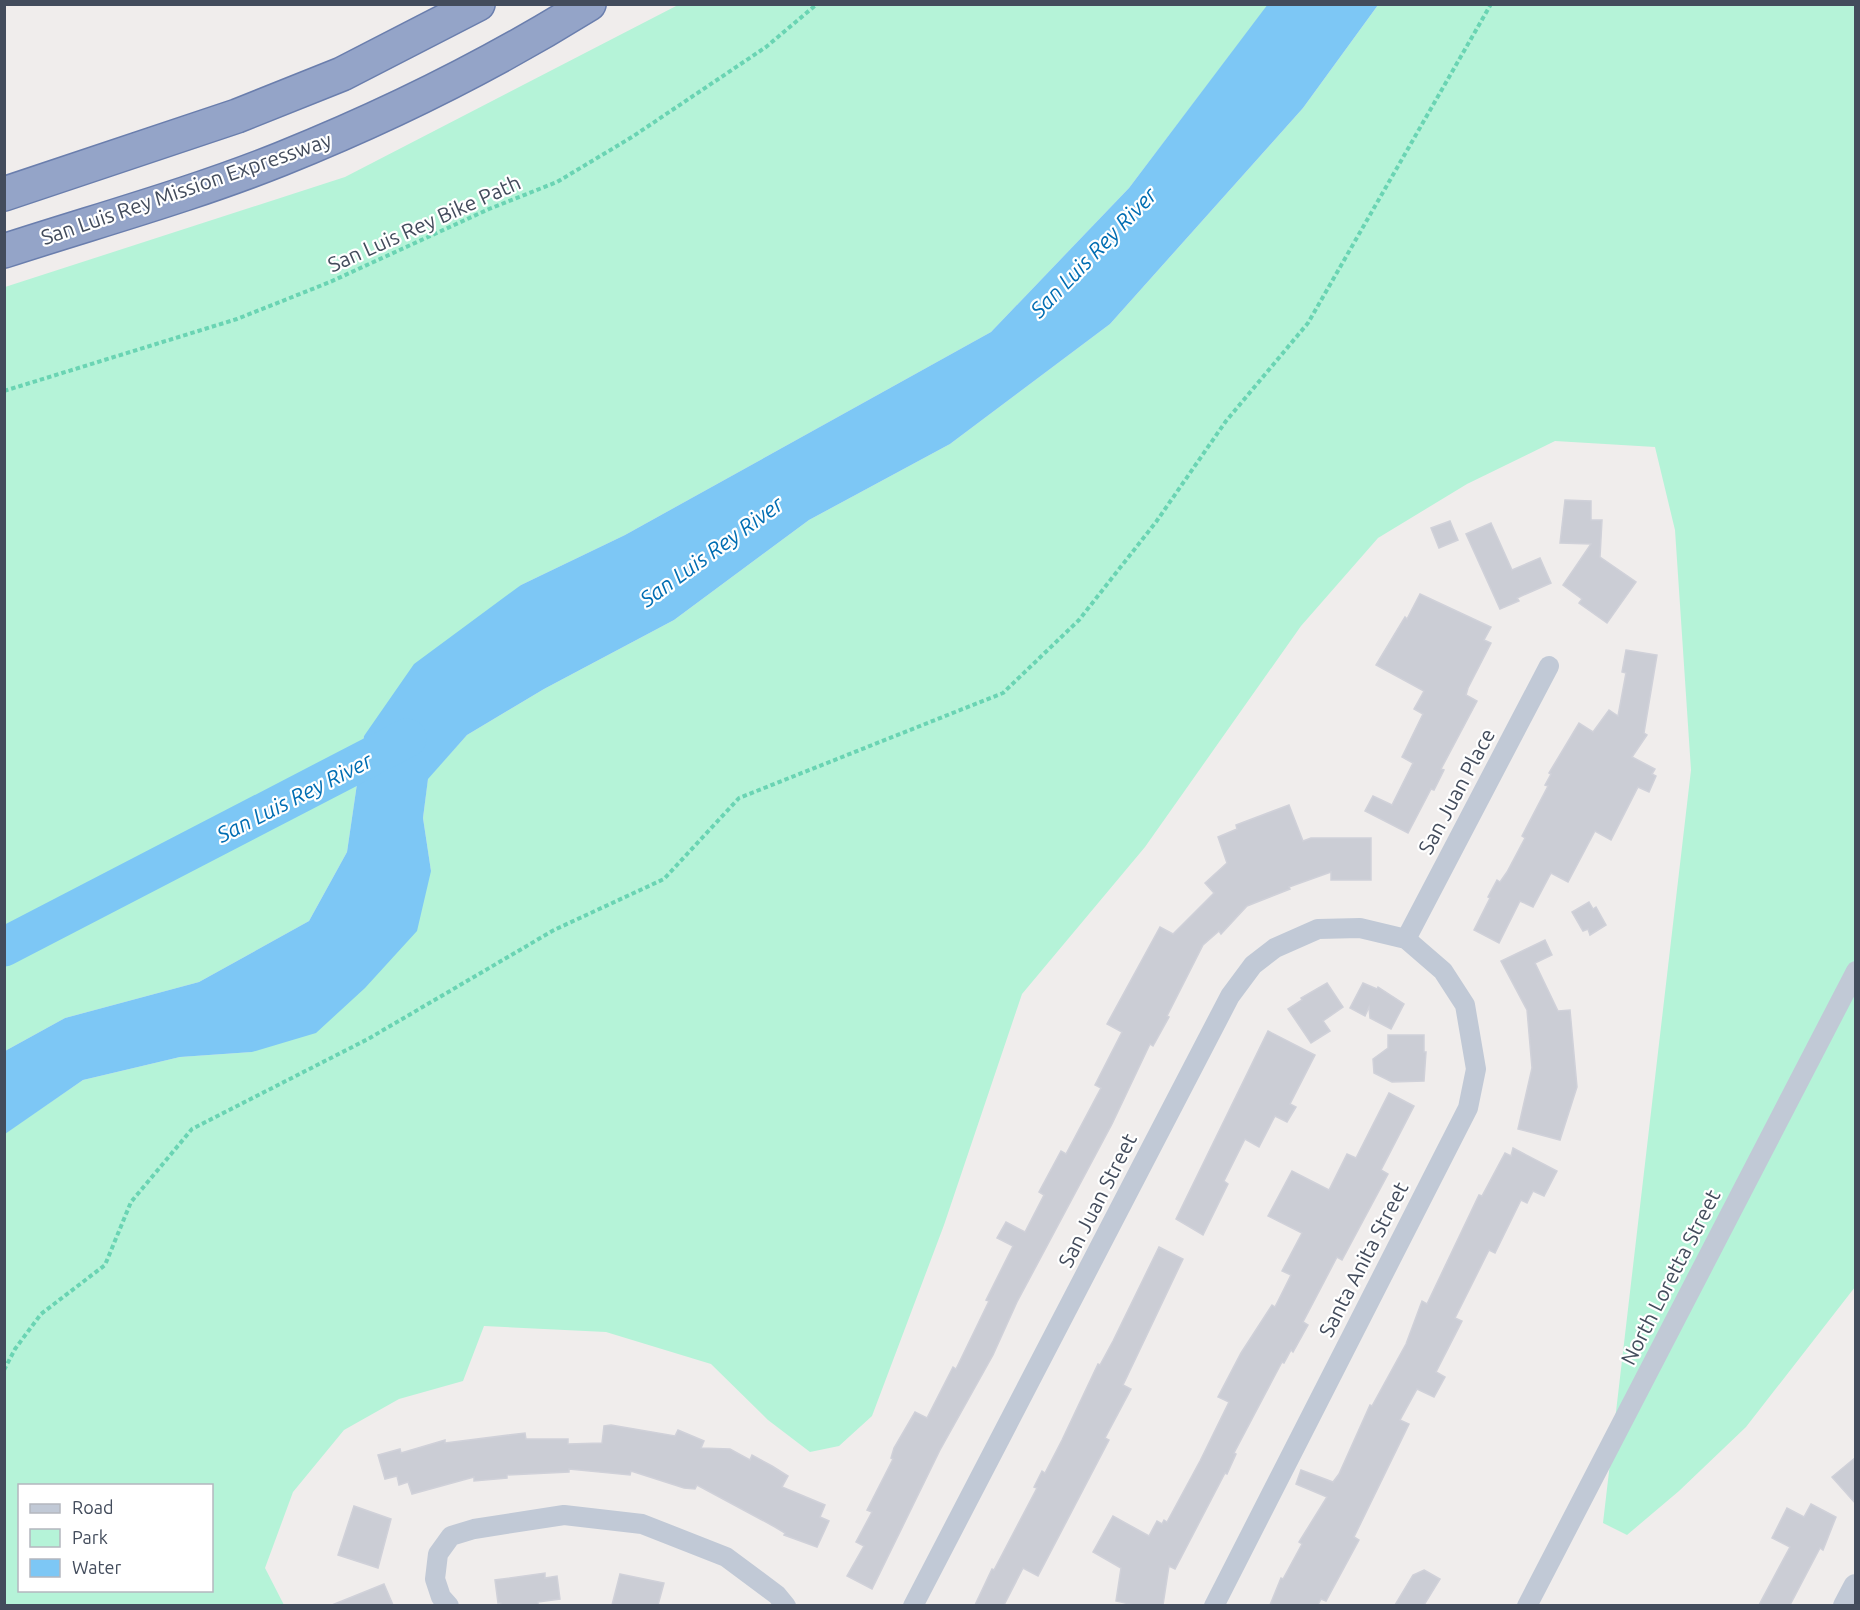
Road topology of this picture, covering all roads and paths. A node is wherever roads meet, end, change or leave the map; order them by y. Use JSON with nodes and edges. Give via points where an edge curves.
{"nodes":[{"id":1,"x":478,"y":4,"type":"edge"},
{"id":2,"x":589,"y":4,"type":"edge"},
{"id":3,"x":817,"y":4,"type":"edge"},
{"id":4,"x":1491,"y":4,"type":"edge"},
{"id":5,"x":4,"y":194,"type":"edge"},
{"id":6,"x":4,"y":251,"type":"edge"},
{"id":7,"x":4,"y":391,"type":"edge"},
{"id":8,"x":1549,"y":666,"type":"dead end"},
{"id":9,"x":1406,"y":939,"type":"junction"},
{"id":10,"x":1856,"y":971,"type":"edge"},
{"id":11,"x":4,"y":1371,"type":"edge"},
{"id":12,"x":1856,"y":1587,"type":"edge"},
{"id":13,"x":448,"y":1605,"type":"edge"},
{"id":14,"x":786,"y":1605,"type":"edge"},
{"id":15,"x":913,"y":1605,"type":"edge"},
{"id":16,"x":1214,"y":1605,"type":"edge"},
{"id":17,"x":1527,"y":1605,"type":"edge"},
{"id":18,"x":1846,"y":1605,"type":"edge"}],
"edges":[{"from":1,"to":5,"type":"highway","via":[[342,74],[237,116]]},
{"from":2,"to":6,"type":"highway","name":"San Luis Rey Mission Expressway","via":[[404,106],[279,160]]},
{"from":3,"to":7,"type":"path","name":"San Luis Rey Bike Path","via":[[766,47],[557,182],[237,319]]},
{"from":4,"to":11,"type":"path","via":[[1308,322],[1226,421],[1156,522],[1079,620],[1003,693],[739,798],[664,879],[554,930],[368,1039],[192,1129],[131,1202],[105,1265],[41,1314]]},
{"from":8,"to":9,"type":"street","name":"San Juan Place"},
{"from":9,"to":15,"type":"street","name":"San Juan Street","via":[[1360,928],[1318,929],[1275,948],[1253,965],[1230,996]]},
{"from":9,"to":16,"type":"street","name":"Santa Anita Street","via":[[1443,971],[1465,1005],[1476,1069],[1468,1108]]},
{"from":10,"to":17,"type":"street","name":"North Loretta Street"},
{"from":12,"to":18,"type":"street"},
{"from":13,"to":14,"type":"street","via":[[435,1579],[438,1554],[451,1536],[564,1515],[642,1524],[726,1557]]}]}
